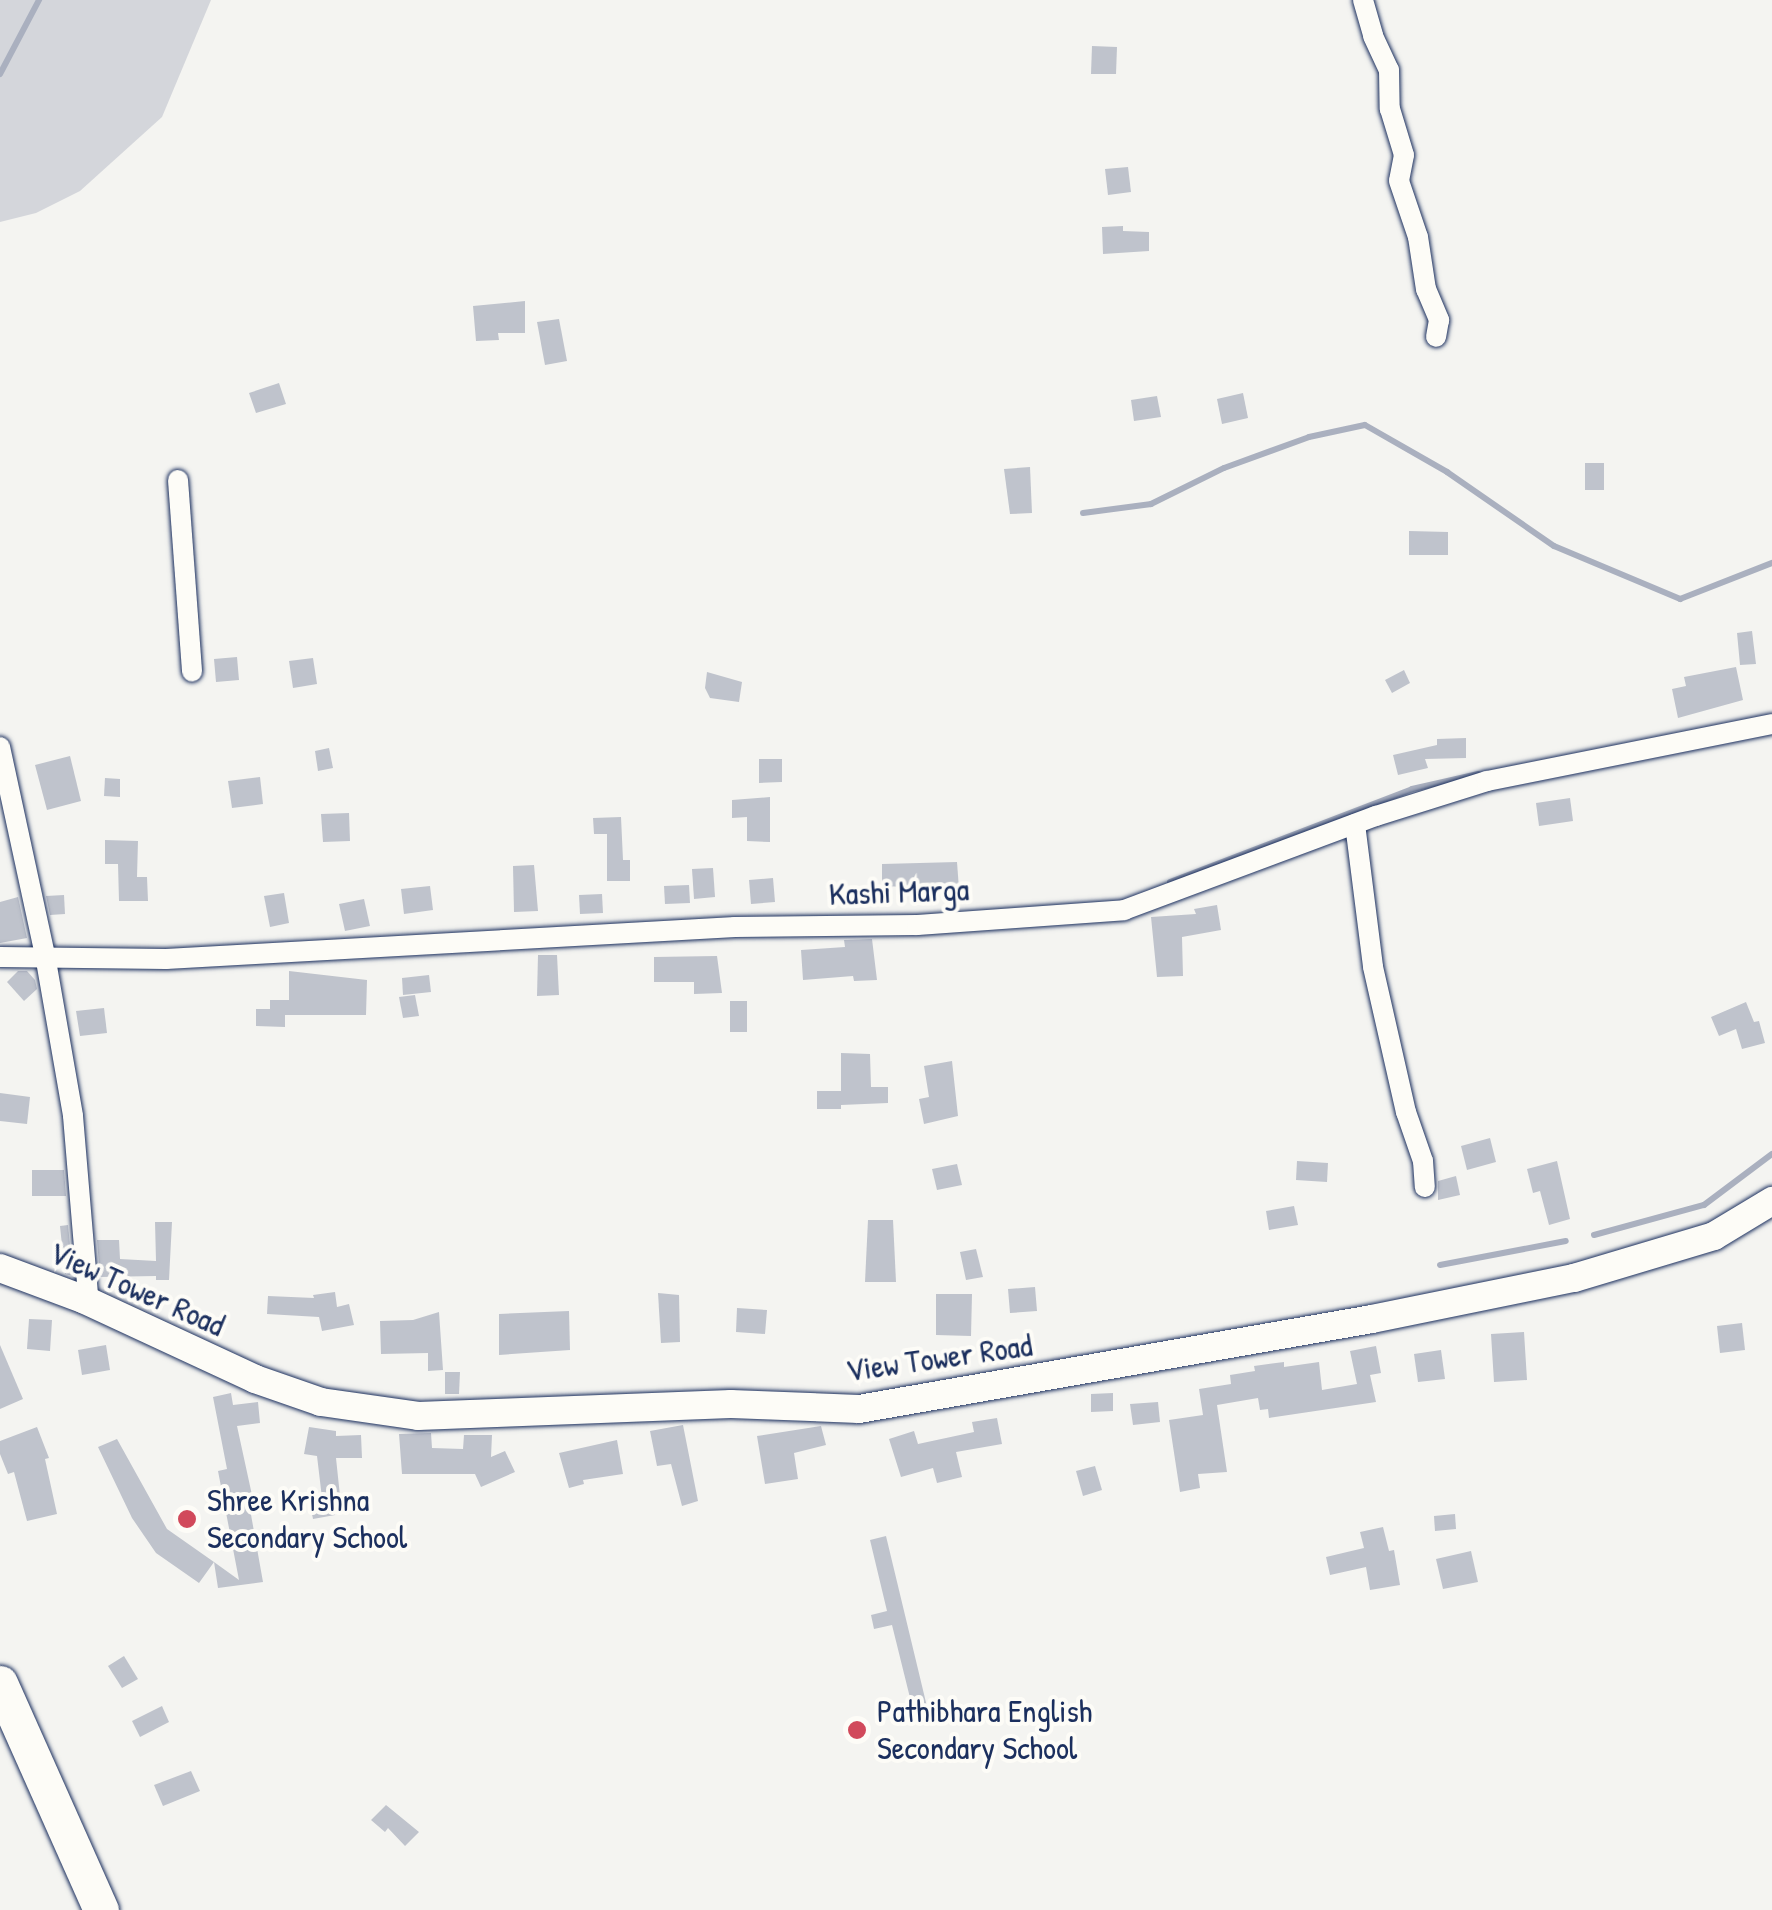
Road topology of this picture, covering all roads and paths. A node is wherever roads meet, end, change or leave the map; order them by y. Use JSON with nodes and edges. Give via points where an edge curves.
{"nodes":[{"id":1,"x":1363,"y":0,"type":"edge"},
{"id":2,"x":1436,"y":337,"type":"dead end"},
{"id":3,"x":178,"y":480,"type":"dead end"},
{"id":4,"x":192,"y":671,"type":"dead end"},
{"id":5,"x":1772,"y":724,"type":"edge"},
{"id":6,"x":0,"y":747,"type":"edge"},
{"id":7,"x":1356,"y":824,"type":"junction"},
{"id":8,"x":45,"y":955,"type":"junction"},
{"id":9,"x":0,"y":957,"type":"edge"},
{"id":10,"x":1425,"y":1186,"type":"dead end"},
{"id":11,"x":1772,"y":1201,"type":"edge"},
{"id":12,"x":0,"y":1268,"type":"edge"},
{"id":13,"x":83,"y":1299,"type":"junction"},
{"id":14,"x":0,"y":1684,"type":"edge"},
{"id":15,"x":101,"y":1910,"type":"edge"}],
"edges":[{"from":1,"to":2,"type":"street","via":[[1389,70],[1390,109],[1404,155],[1399,180],[1439,320]]},
{"from":3,"to":4,"type":"street"},
{"from":5,"to":7,"type":"street","name":"Kashi Marga","via":[[1487,780]]},
{"from":6,"to":8,"type":"street"},
{"from":7,"to":8,"type":"street","name":"Kashi Marga","via":[[1124,910],[166,959]]},
{"from":7,"to":10,"type":"street","via":[[1373,966]]},
{"from":8,"to":9,"type":"street","name":"Kashi Marga"},
{"from":8,"to":13,"type":"street","via":[[74,1116],[88,1296]]},
{"from":11,"to":13,"type":"street","name":"View Tower Road","via":[[1714,1236],[1574,1278],[859,1408],[730,1404],[418,1416],[322,1402],[256,1379]]},
{"from":12,"to":13,"type":"street","name":"View Tower Road"},
{"from":14,"to":15,"type":"highway"}]}
